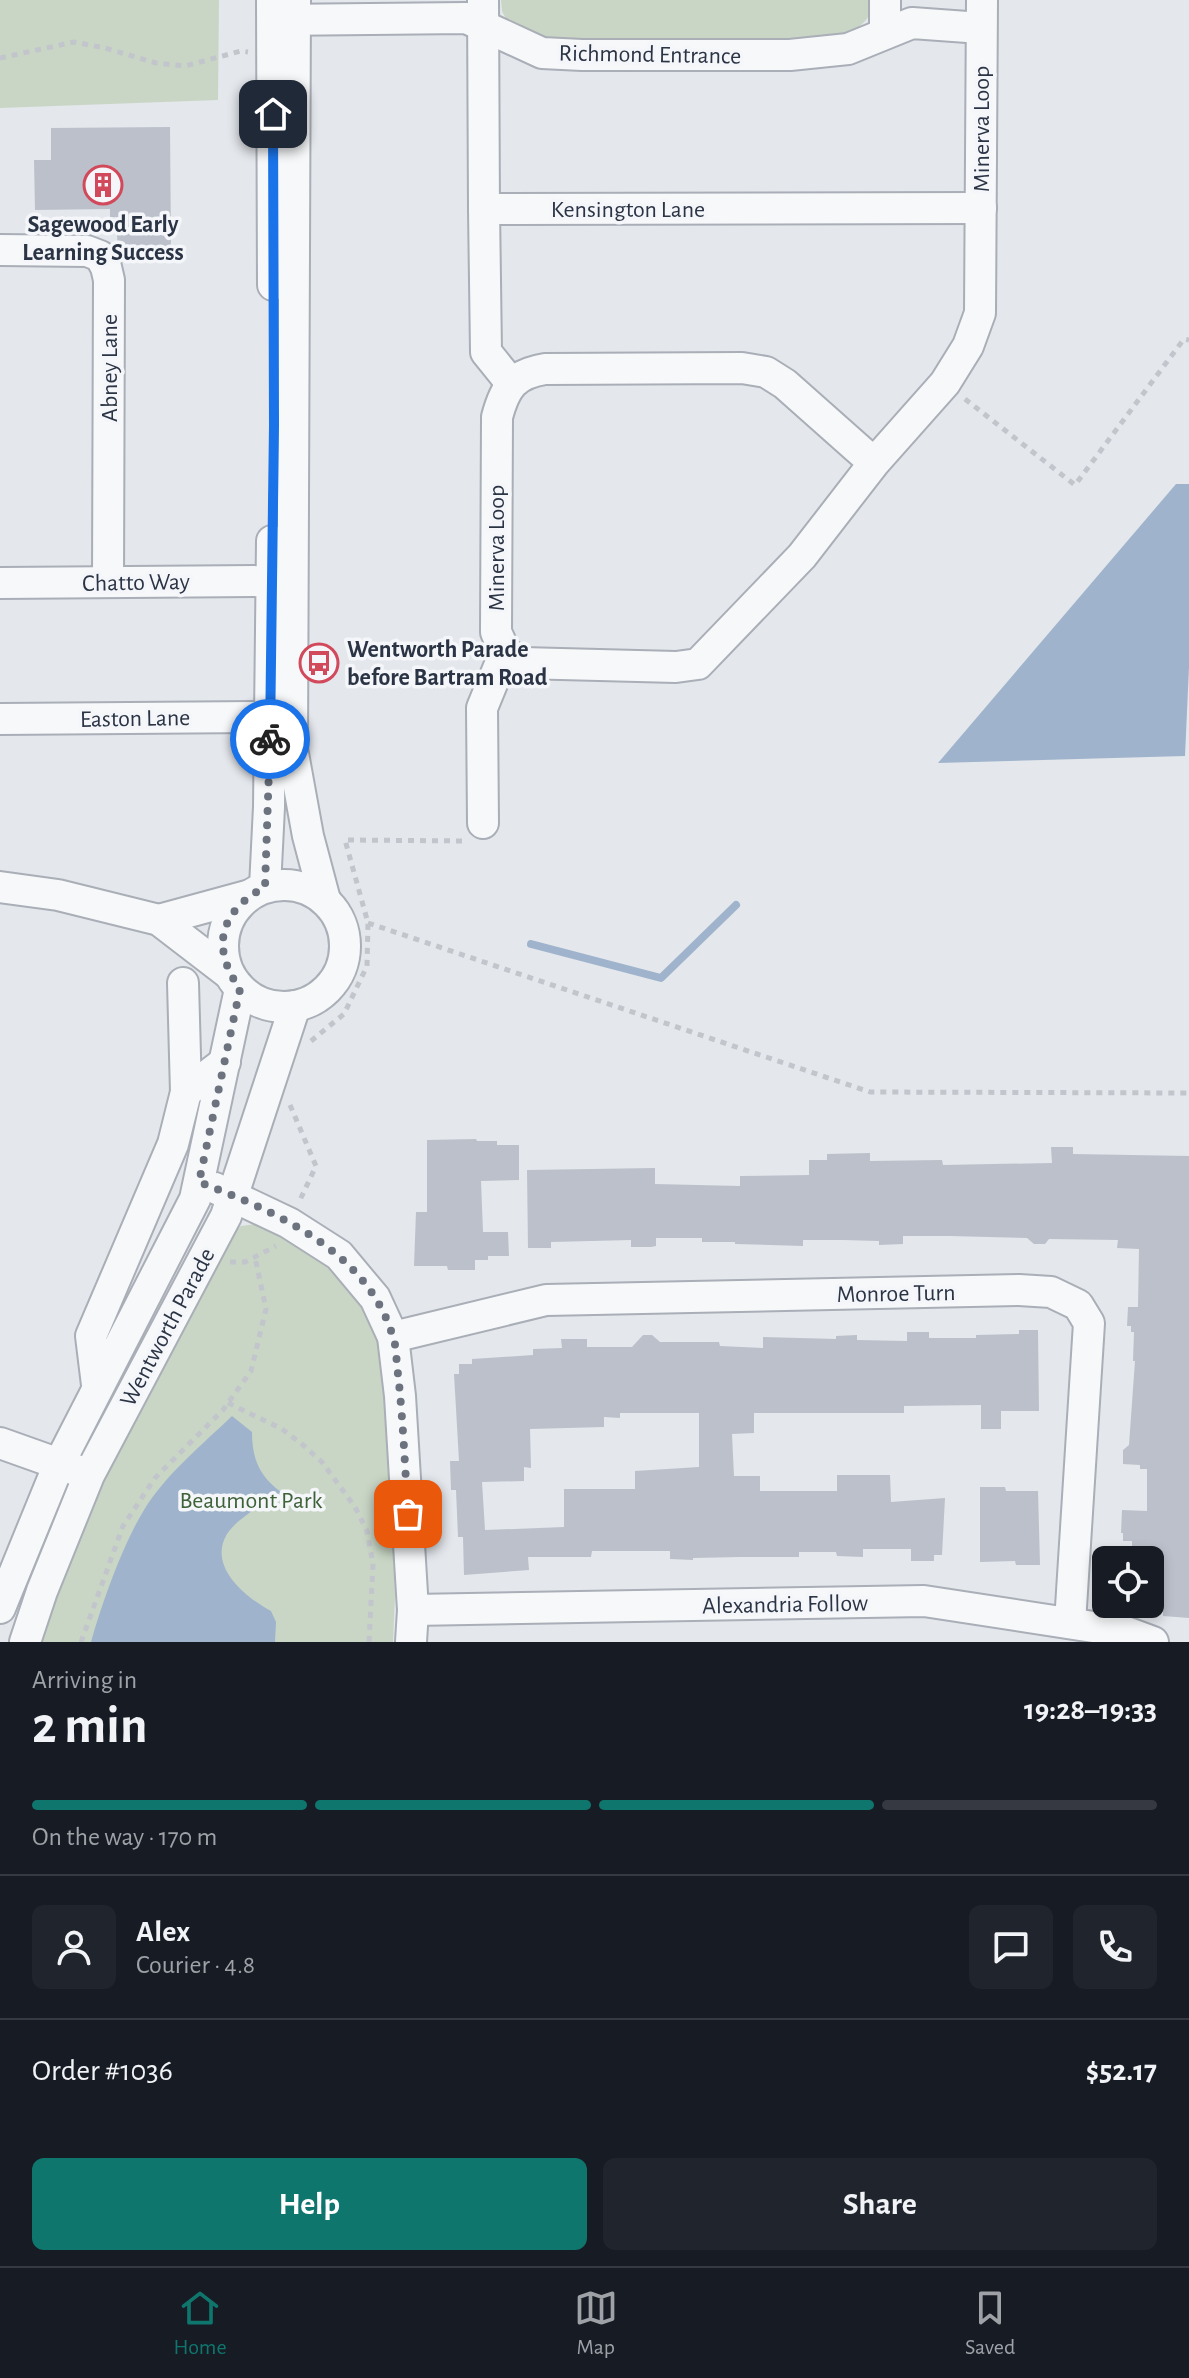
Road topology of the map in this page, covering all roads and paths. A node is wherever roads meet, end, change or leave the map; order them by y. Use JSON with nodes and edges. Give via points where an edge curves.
{"nodes":[{"id":1,"x":885,"y":0,"type":"edge"},
{"id":2,"x":284,"y":10,"type":"edge"},
{"id":3,"x":482,"y":12,"type":"edge"},
{"id":4,"x":982,"y":14,"type":"edge"},
{"id":5,"x":885,"y":33,"type":"junction"},
{"id":6,"x":253,"y":52,"type":"dead end"},
{"id":7,"x":0,"y":58,"type":"edge"},
{"id":8,"x":981,"y":208,"type":"junction"},
{"id":9,"x":484,"y":209,"type":"junction"},
{"id":10,"x":0,"y":250,"type":"edge"},
{"id":11,"x":1189,"y":340,"type":"edge"},
{"id":12,"x":511,"y":383,"type":"junction"},
{"id":13,"x":945,"y":383,"type":"junction"},
{"id":14,"x":874,"y":463,"type":"junction"},
{"id":15,"x":272,"y":581,"type":"junction"},
{"id":16,"x":108,"y":582,"type":"junction"},
{"id":17,"x":0,"y":583,"type":"edge"},
{"id":18,"x":505,"y":652,"type":"junction"},
{"id":19,"x":270,"y":717,"type":"junction"},
{"id":20,"x":0,"y":719,"type":"edge"},
{"id":21,"x":483,"y":823,"type":"joint"},
{"id":22,"x":0,"y":887,"type":"edge"},
{"id":23,"x":256,"y":892,"type":"junction"},
{"id":24,"x":325,"y":900,"type":"junction"},
{"id":25,"x":159,"y":920,"type":"junction"},
{"id":26,"x":368,"y":923,"type":"junction"},
{"id":27,"x":234,"y":981,"type":"junction"},
{"id":28,"x":183,"y":983,"type":"dead end"},
{"id":29,"x":295,"y":1006,"type":"junction"},
{"id":30,"x":303,"y":1048,"type":"dead end"},
{"id":31,"x":225,"y":1062,"type":"junction"},
{"id":32,"x":186,"y":1092,"type":"junction"},
{"id":33,"x":1189,"y":1093,"type":"edge"},
{"id":34,"x":289,"y":1102,"type":"dead end"},
{"id":35,"x":199,"y":1182,"type":"junction"},
{"id":36,"x":233,"y":1195,"type":"junction"},
{"id":37,"x":289,"y":1223,"type":"junction"},
{"id":38,"x":207,"y":1253,"type":"junction"},
{"id":39,"x":255,"y":1257,"type":"junction"},
{"id":40,"x":393,"y":1337,"type":"junction"},
{"id":41,"x":97,"y":1385,"type":"junction"},
{"id":42,"x":228,"y":1403,"type":"junction"},
{"id":43,"x":0,"y":1443,"type":"edge"},
{"id":44,"x":59,"y":1464,"type":"junction"},
{"id":45,"x":89,"y":1475,"type":"junction"},
{"id":46,"x":0,"y":1608,"type":"edge"},
{"id":47,"x":413,"y":1610,"type":"junction"},
{"id":48,"x":1070,"y":1623,"type":"junction"},
{"id":49,"x":370,"y":1641,"type":"edge"},
{"id":50,"x":25,"y":1642,"type":"edge"},
{"id":51,"x":81,"y":1642,"type":"edge"},
{"id":52,"x":411,"y":1642,"type":"edge"},
{"id":53,"x":1153,"y":1642,"type":"edge"}],
"edges":[{"from":1,"to":5,"type":"street"},
{"from":2,"to":3,"type":"street","name":"Richmond Entrance","via":[[466,18]]},
{"from":2,"to":15,"type":"street"},
{"from":2,"to":24,"type":"street","via":[[292,748]]},
{"from":3,"to":5,"type":"street","name":"Richmond Entrance","via":[[542,53],[790,55],[848,49]]},
{"from":3,"to":9,"type":"street"},
{"from":4,"to":5,"type":"street","name":"Richmond Entrance","via":[[912,23]]},
{"from":4,"to":8,"type":"street","name":"Minerva Loop"},
{"from":6,"to":7,"type":"path","via":[[185,66],[74,42]]},
{"from":8,"to":9,"type":"street","name":"Kensington Lane"},
{"from":8,"to":13,"type":"street","name":"Minerva Loop","via":[[980,313],[968,346]]},
{"from":9,"to":12,"type":"street","via":[[486,352]]},
{"from":10,"to":16,"type":"street","name":"Abney Lane","via":[[87,251],[100,256],[106,267]]},
{"from":11,"to":13,"type":"path","via":[[1184,339],[1075,485]]},
{"from":12,"to":14,"type":"street","via":[[526,372],[545,369],[766,372]]},
{"from":12,"to":18,"type":"street","name":"Minerva Loop","via":[[497,417],[496,632]]},
{"from":13,"to":14,"type":"street","name":"Minerva Loop"},
{"from":14,"to":18,"type":"street","name":"Minerva Loop","via":[[802,556],[698,664],[522,663]]},
{"from":15,"to":16,"type":"street","name":"Chatto Way"},
{"from":15,"to":19,"type":"street"},
{"from":16,"to":17,"type":"street","name":"Chatto Way"},
{"from":18,"to":21,"type":"street","via":[[482,708]]},
{"from":19,"to":20,"type":"street","name":"Easton Lane"},
{"from":19,"to":23,"type":"street"},
{"from":21,"to":26,"type":"path","via":[[482,835],[463,843],[345,840]]},
{"from":22,"to":25,"type":"street"},
{"from":23,"to":24,"type":"street","via":[[286,884]]},
{"from":23,"to":25,"type":"street"},
{"from":23,"to":27,"type":"street","name":"Wentworth Parade","via":[[232,912],[223,932],[222,953]]},
{"from":24,"to":29,"type":"street","via":[[342,924],[345,955],[323,993]]},
{"from":25,"to":27,"type":"street"},
{"from":26,"to":30,"type":"path","via":[[367,966],[344,1014]]},
{"from":26,"to":33,"type":"path","via":[[870,1092]]},
{"from":27,"to":29,"type":"street","via":[[266,1004]]},
{"from":27,"to":31,"type":"street","name":"Wentworth Parade"},
{"from":28,"to":32,"type":"street"},
{"from":29,"to":36,"type":"street","name":"Wentworth Parade"},
{"from":31,"to":32,"type":"street"},
{"from":31,"to":35,"type":"street","name":"Wentworth Parade"},
{"from":32,"to":41,"type":"street","via":[[173,1144],[91,1336]]},
{"from":34,"to":37,"type":"path","via":[[316,1166]]},
{"from":35,"to":36,"type":"street"},
{"from":35,"to":41,"type":"street","name":"Wentworth Parade","via":[[195,1199]]},
{"from":36,"to":37,"type":"street"},
{"from":36,"to":38,"type":"street","name":"Wentworth Parade"},
{"from":37,"to":39,"type":"path","via":[[275,1247]]},
{"from":37,"to":40,"type":"street","via":[[339,1255],[375,1298]]},
{"from":38,"to":39,"type":"path","via":[[226,1262]]},
{"from":38,"to":45,"type":"street","name":"Wentworth Parade"},
{"from":39,"to":42,"type":"path","via":[[266,1309],[251,1371]]},
{"from":40,"to":47,"type":"street"},
{"from":40,"to":48,"type":"street","name":"Monroe Turn","via":[[546,1300],[1051,1292],[1078,1305],[1089,1323]]},
{"from":41,"to":44,"type":"street","name":"Wentworth Parade"},
{"from":42,"to":49,"type":"path","via":[[303,1445],[355,1507],[367,1531],[373,1564]]},
{"from":42,"to":51,"type":"path","via":[[155,1478],[123,1526]]},
{"from":43,"to":44,"type":"street"},
{"from":44,"to":45,"type":"street"},
{"from":44,"to":46,"type":"street","name":"Wentworth Parade"},
{"from":45,"to":50,"type":"street","name":"Wentworth Parade"},
{"from":47,"to":48,"type":"street","name":"Alexandria Follow","via":[[924,1601]]},
{"from":47,"to":52,"type":"street"},
{"from":48,"to":53,"type":"street","name":"Alexandria Follow"}]}
